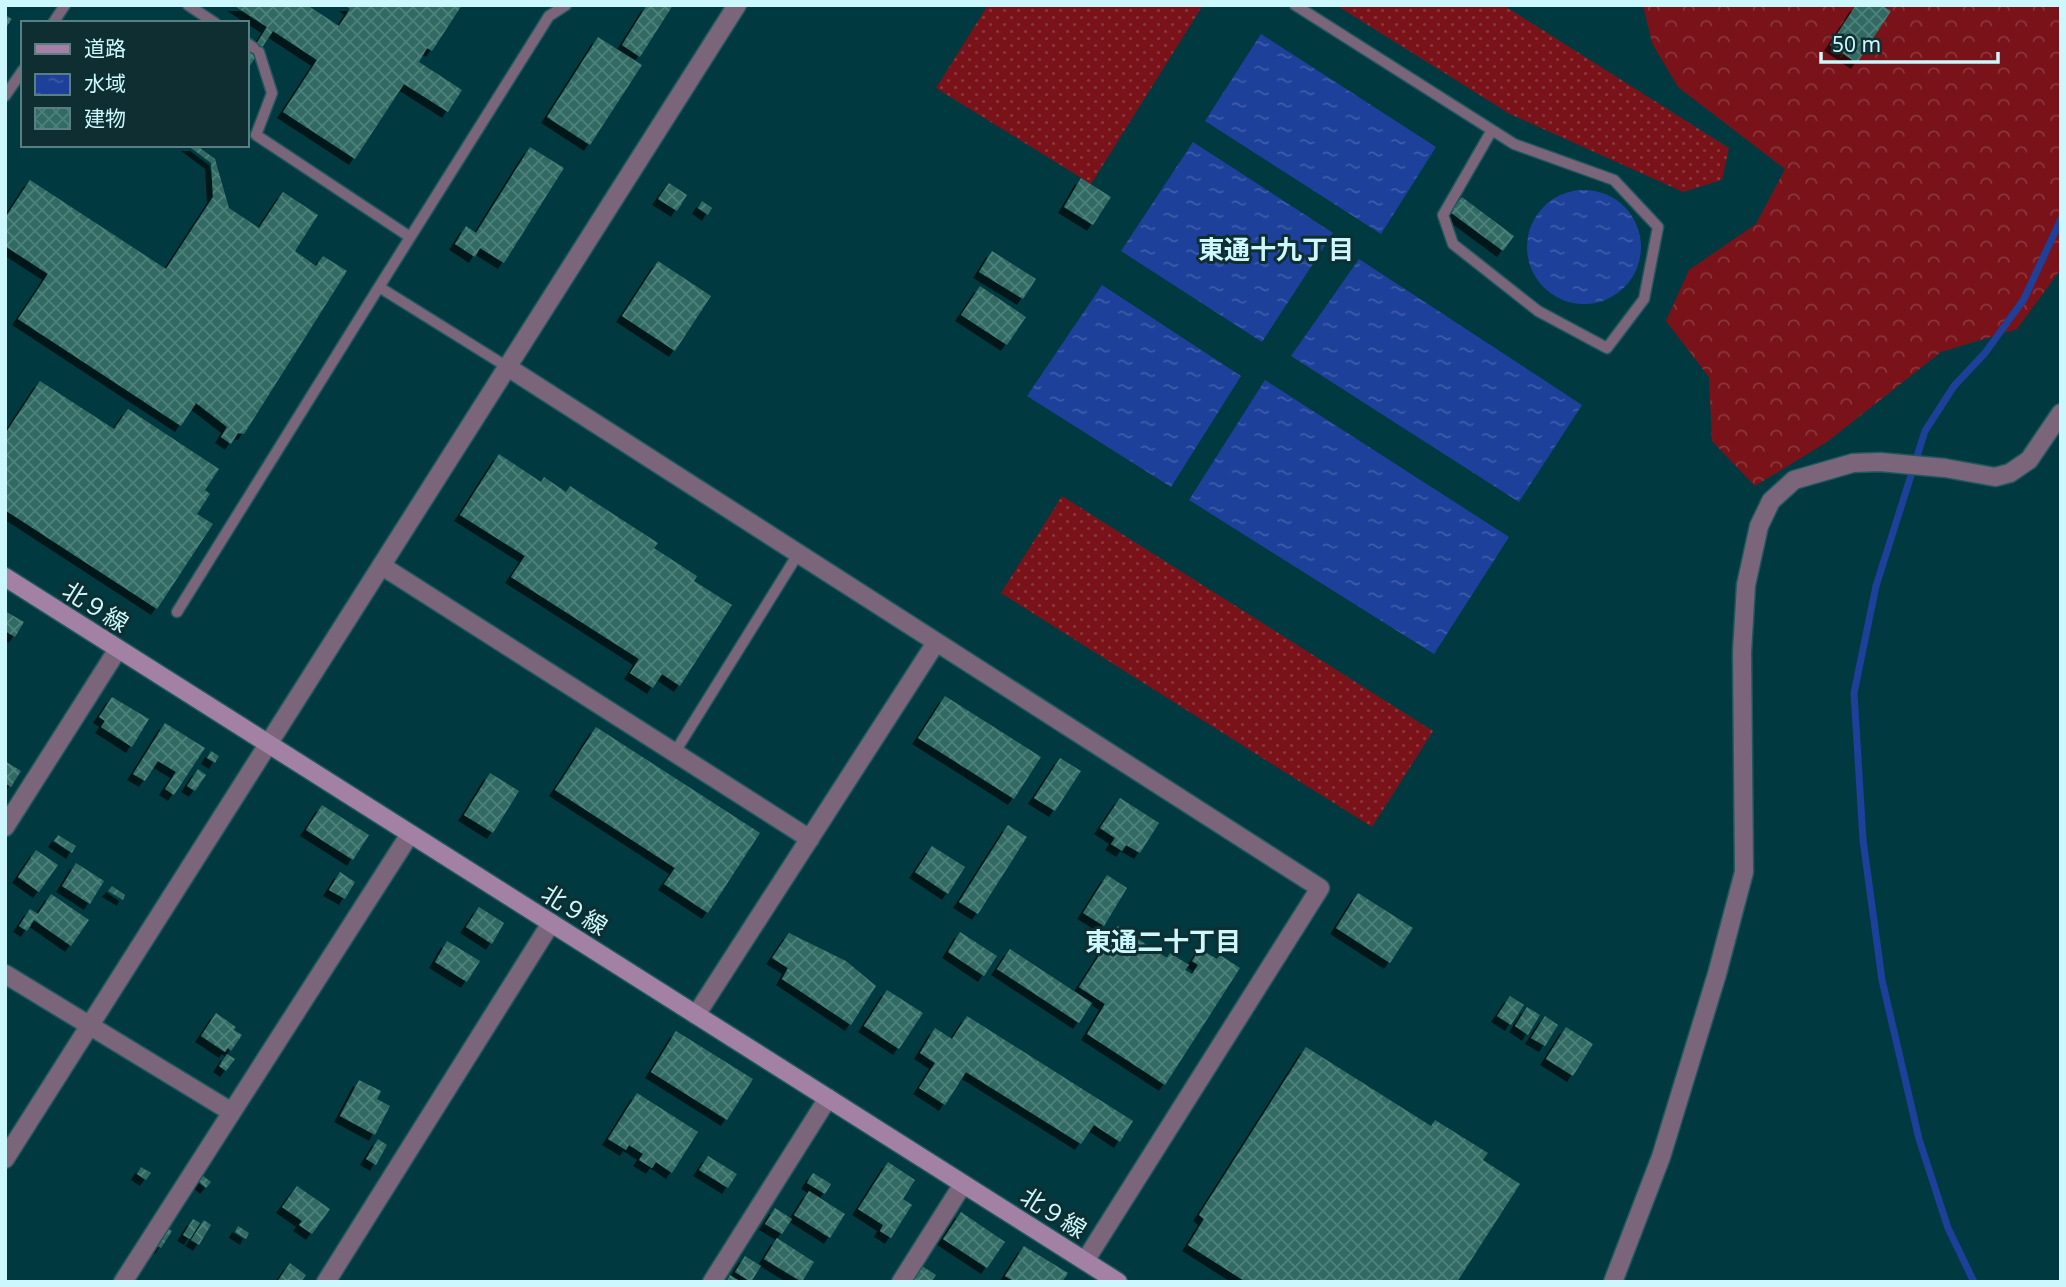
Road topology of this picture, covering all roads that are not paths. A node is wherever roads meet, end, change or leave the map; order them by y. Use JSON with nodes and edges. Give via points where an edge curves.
{"nodes":[{"id":1,"x":65,"y":5,"type":"edge"},
{"id":2,"x":188,"y":5,"type":"edge"},
{"id":3,"x":566,"y":5,"type":"edge"},
{"id":4,"x":737,"y":5,"type":"edge"},
{"id":5,"x":1295,"y":5,"type":"edge"},
{"id":6,"x":54,"y":21,"type":"edge"},
{"id":7,"x":212,"y":21,"type":"edge"},
{"id":8,"x":253,"y":47,"type":"edge"},
{"id":9,"x":21,"y":72,"type":"edge"},
{"id":10,"x":5,"y":96,"type":"edge"},
{"id":11,"x":1492,"y":130,"type":"junction"},
{"id":12,"x":410,"y":237,"type":"junction"},
{"id":13,"x":379,"y":287,"type":"junction"},
{"id":14,"x":509,"y":368,"type":"junction"},
{"id":15,"x":2061,"y":414,"type":"edge"},
{"id":16,"x":797,"y":554,"type":"junction"},
{"id":17,"x":382,"y":566,"type":"junction"},
{"id":18,"x":5,"y":577,"type":"edge"},
{"id":19,"x":177,"y":612,"type":"dead end"},
{"id":20,"x":935,"y":644,"type":"junction"},
{"id":21,"x":118,"y":649,"type":"junction"},
{"id":22,"x":270,"y":745,"type":"junction"},
{"id":23,"x":674,"y":752,"type":"junction"},
{"id":24,"x":5,"y":827,"type":"edge"},
{"id":25,"x":410,"y":834,"type":"junction"},
{"id":26,"x":810,"y":839,"type":"junction"},
{"id":27,"x":551,"y":923,"type":"junction"},
{"id":28,"x":5,"y":974,"type":"edge"},
{"id":29,"x":696,"y":1015,"type":"junction"},
{"id":30,"x":90,"y":1026,"type":"junction"},
{"id":31,"x":828,"y":1098,"type":"junction"},
{"id":32,"x":230,"y":1111,"type":"junction"},
{"id":33,"x":5,"y":1159,"type":"edge"},
{"id":34,"x":963,"y":1184,"type":"junction"},
{"id":35,"x":1085,"y":1261,"type":"junction"},
{"id":36,"x":1106,"y":1278,"type":"edge"},
{"id":37,"x":124,"y":1282,"type":"edge"},
{"id":38,"x":326,"y":1282,"type":"edge"},
{"id":39,"x":712,"y":1282,"type":"edge"},
{"id":40,"x":901,"y":1282,"type":"edge"},
{"id":41,"x":1613,"y":1282,"type":"edge"}],
"edges":[{"from":1,"to":6,"type":"lane"},
{"from":2,"to":7,"type":"lane"},
{"from":3,"to":12,"type":"lane","via":[[549,16]]},
{"from":4,"to":14,"type":"street"},
{"from":5,"to":11,"type":"lane"},
{"from":8,"to":12,"type":"lane","via":[[272,93],[256,135]]},
{"from":9,"to":10,"type":"lane"},
{"from":11,"to":11,"type":"lane","via":[[1514,144],[1614,180],[1658,226],[1644,299],[1607,348],[1538,312],[1453,244],[1443,215]]},
{"from":12,"to":13,"type":"lane"},
{"from":13,"to":14,"type":"lane"},
{"from":13,"to":19,"type":"lane"},
{"from":14,"to":16,"type":"street"},
{"from":14,"to":17,"type":"street"},
{"from":15,"to":41,"type":"street","via":[[2029,460],[2010,474],[1995,477],[1945,468],[1853,463],[1794,480],[1771,501],[1759,526],[1746,585],[1742,652],[1744,872],[1661,1157]]},
{"from":16,"to":20,"type":"street"},
{"from":16,"to":23,"type":"lane"},
{"from":17,"to":22,"type":"street"},
{"from":17,"to":23,"type":"street"},
{"from":18,"to":21,"type":"street","name":"北９線"},
{"from":20,"to":26,"type":"street"},
{"from":20,"to":35,"type":"street","via":[[1320,888]]},
{"from":21,"to":22,"type":"street","name":"北９線"},
{"from":21,"to":24,"type":"street"},
{"from":22,"to":25,"type":"street","name":"北９線"},
{"from":22,"to":30,"type":"street"},
{"from":23,"to":26,"type":"street"},
{"from":25,"to":27,"type":"street","name":"北９線"},
{"from":25,"to":32,"type":"street"},
{"from":26,"to":29,"type":"street"},
{"from":27,"to":29,"type":"street","name":"北９線"},
{"from":27,"to":38,"type":"street"},
{"from":28,"to":30,"type":"street"},
{"from":29,"to":31,"type":"street","name":"北９線"},
{"from":30,"to":32,"type":"street"},
{"from":30,"to":33,"type":"street"},
{"from":31,"to":34,"type":"street","name":"北９線"},
{"from":31,"to":39,"type":"street"},
{"from":32,"to":37,"type":"street"},
{"from":34,"to":35,"type":"street","name":"北９線"},
{"from":34,"to":40,"type":"street"},
{"from":35,"to":36,"type":"street","name":"北９線"}]}
